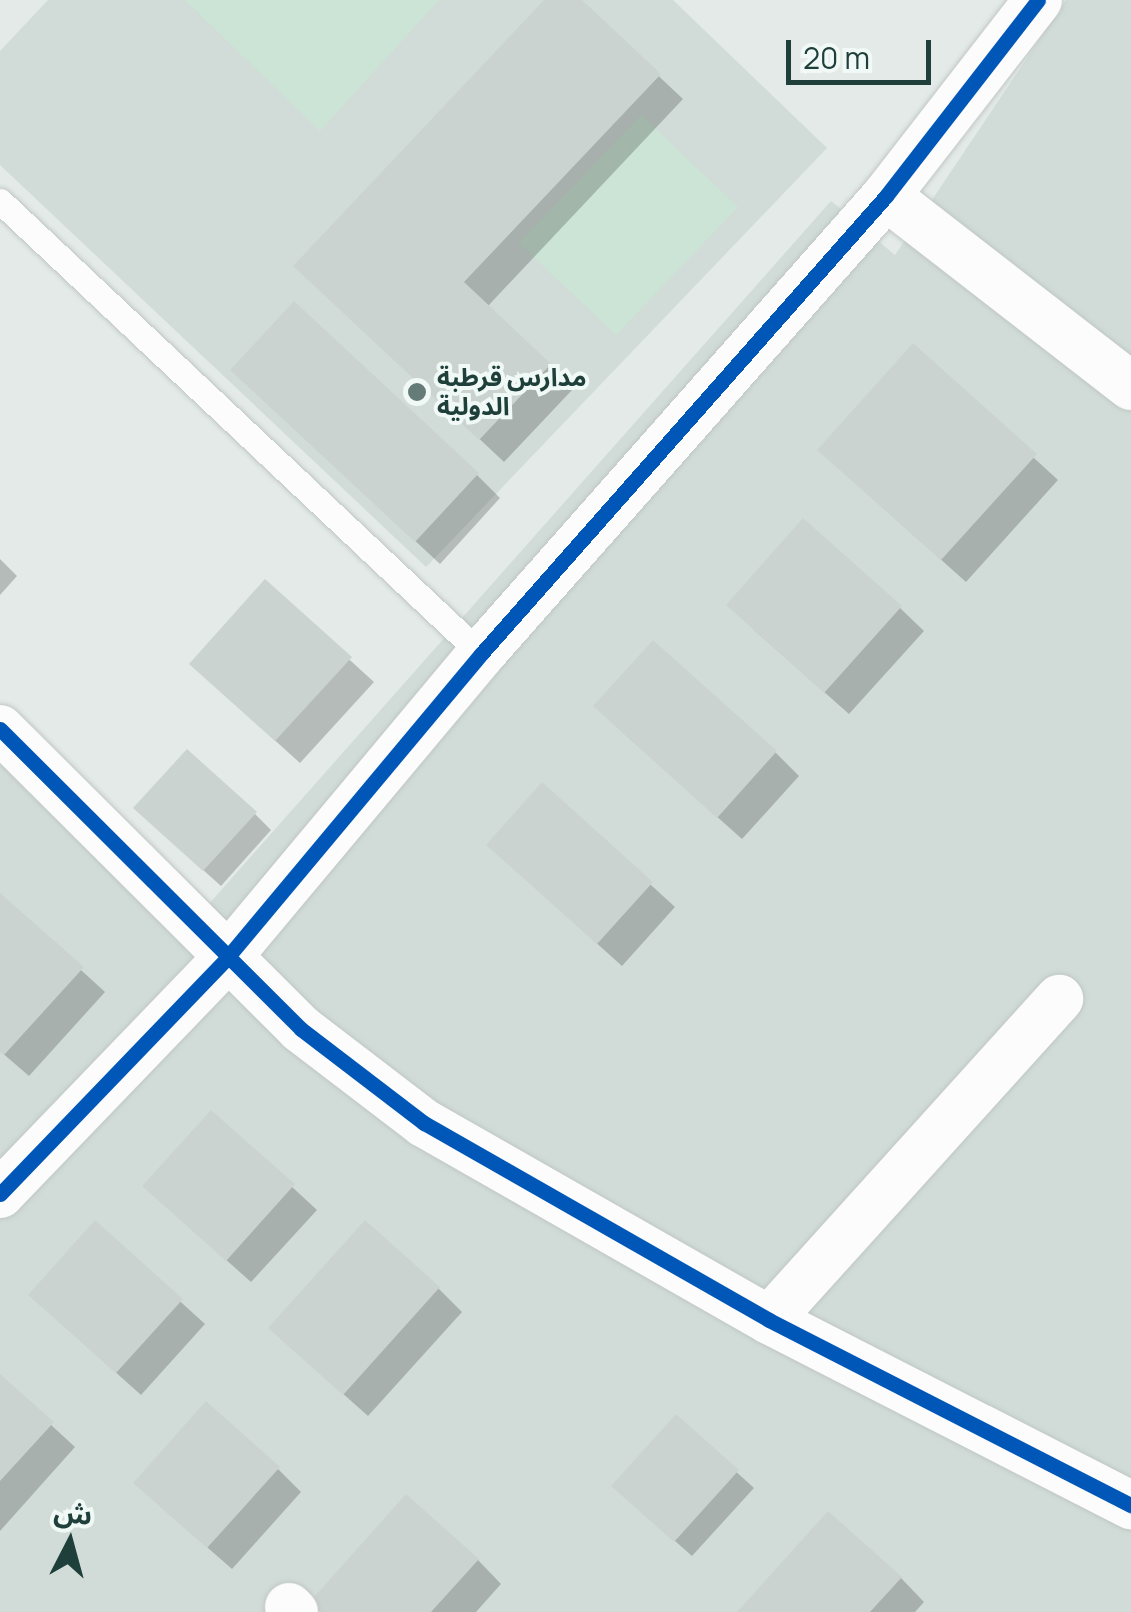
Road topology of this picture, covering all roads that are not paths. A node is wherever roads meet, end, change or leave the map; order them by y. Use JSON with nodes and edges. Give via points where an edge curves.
{"nodes":[{"id":1,"x":1038,"y":0,"type":"edge"},
{"id":2,"x":886,"y":196,"type":"junction"},
{"id":3,"x":0,"y":201,"type":"edge"},
{"id":4,"x":1131,"y":386,"type":"edge"},
{"id":5,"x":481,"y":654,"type":"junction"},
{"id":6,"x":0,"y":730,"type":"edge"},
{"id":7,"x":226,"y":959,"type":"junction"},
{"id":8,"x":1059,"y":999,"type":"dead end"},
{"id":9,"x":0,"y":1194,"type":"edge"},
{"id":10,"x":769,"y":1320,"type":"junction"},
{"id":11,"x":1131,"y":1505,"type":"edge"}],
"edges":[{"from":1,"to":2,"type":"street"},
{"from":2,"to":4,"type":"street"},
{"from":2,"to":5,"type":"street"},
{"from":3,"to":5,"type":"lane"},
{"from":5,"to":7,"type":"street"},
{"from":6,"to":7,"type":"street"},
{"from":7,"to":9,"type":"street"},
{"from":7,"to":10,"type":"street","via":[[352,1074],[424,1123]]},
{"from":8,"to":10,"type":"street"},
{"from":10,"to":11,"type":"street"}]}
